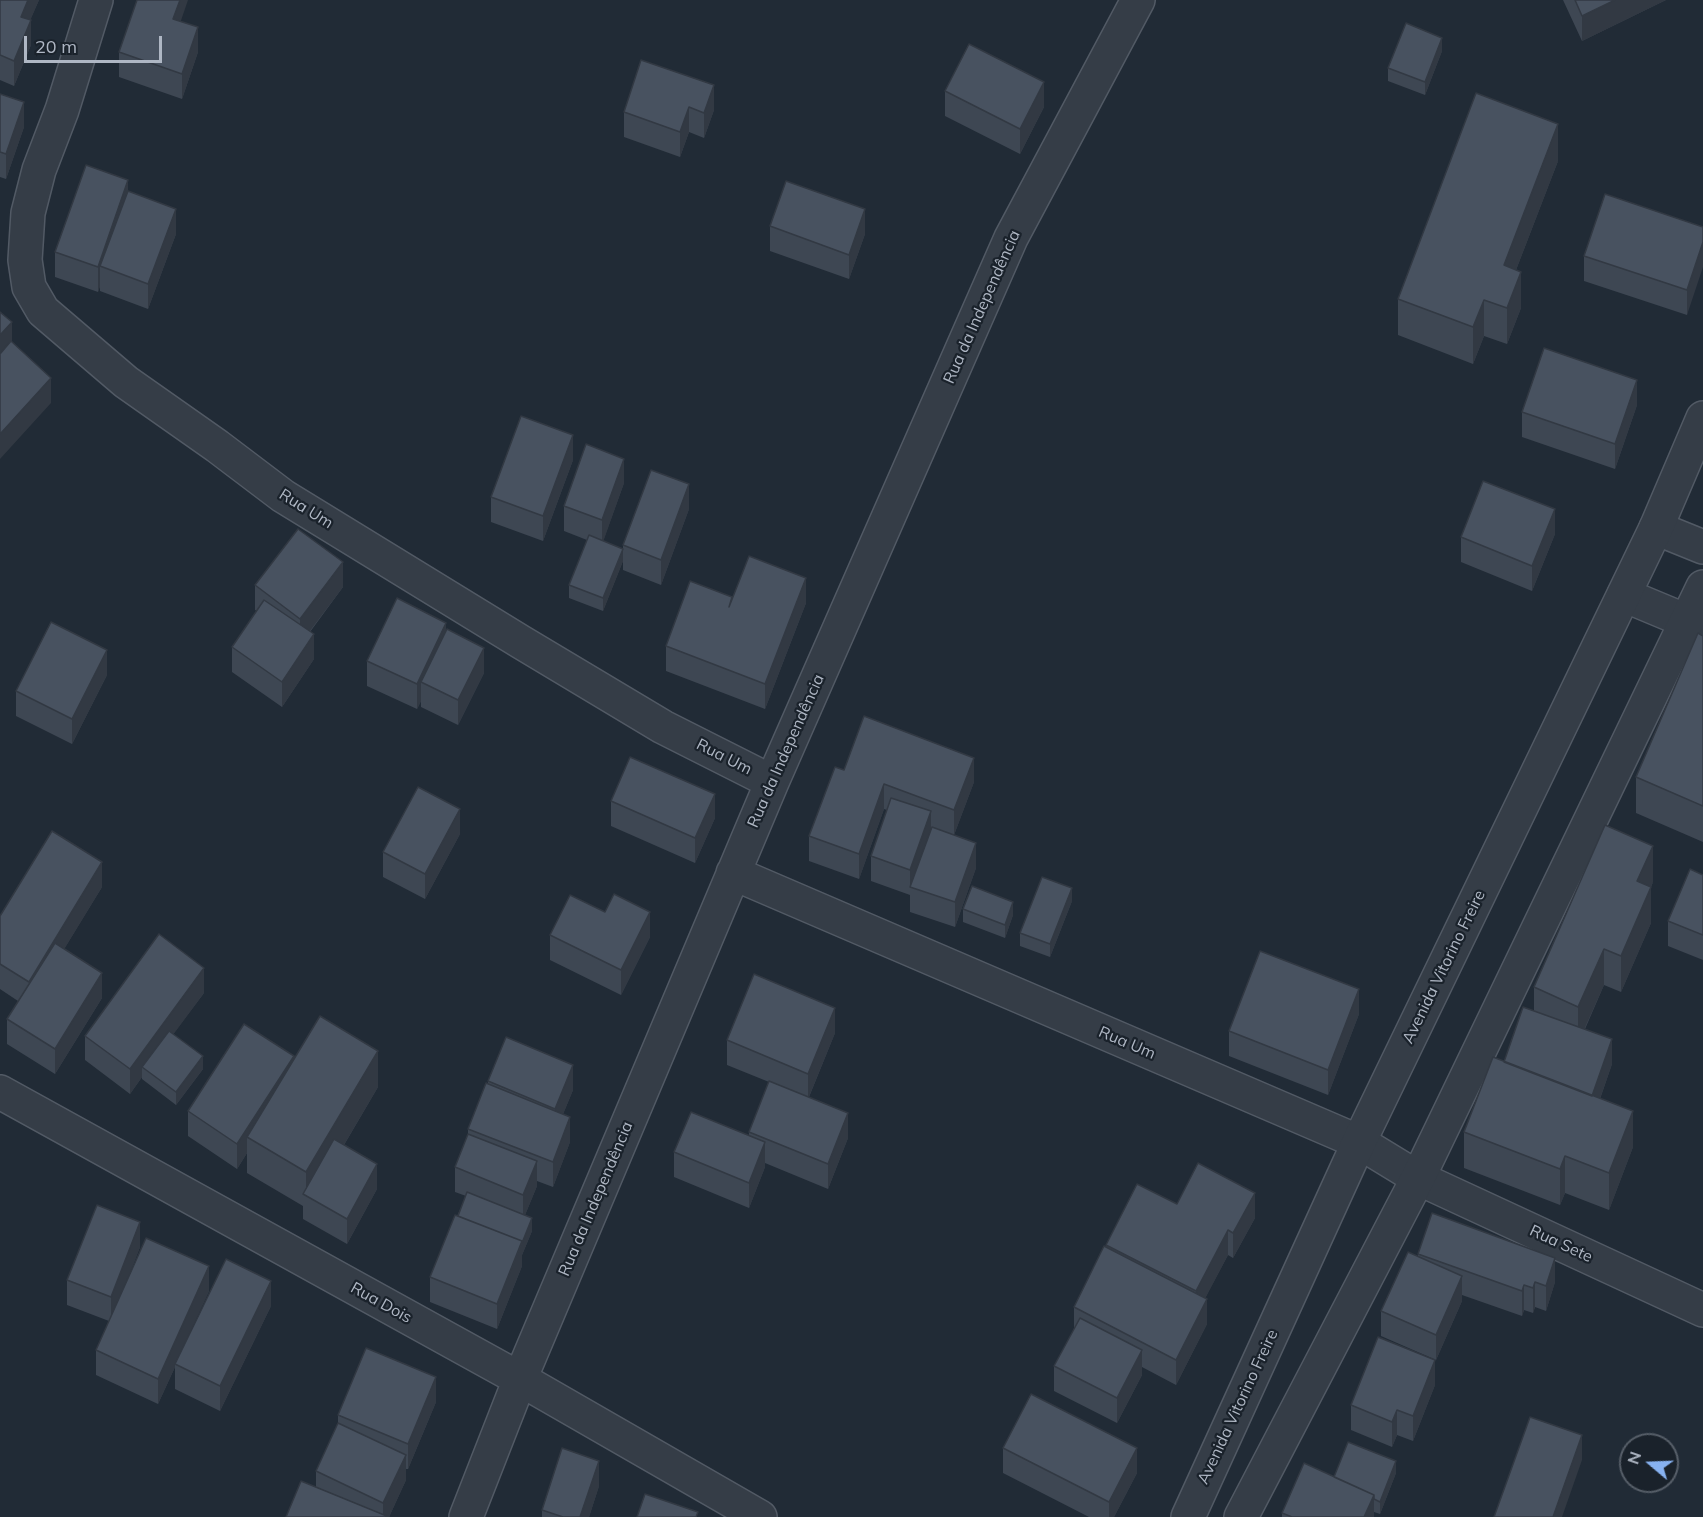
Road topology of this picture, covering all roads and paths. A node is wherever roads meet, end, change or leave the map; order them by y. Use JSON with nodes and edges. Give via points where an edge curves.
{"nodes":[{"id":1,"x":96,"y":0,"type":"edge"},
{"id":2,"x":1138,"y":0,"type":"edge"},
{"id":3,"x":1703,"y":418,"type":"edge"},
{"id":4,"x":1656,"y":528,"type":"junction"},
{"id":5,"x":1703,"y":547,"type":"edge"},
{"id":6,"x":1703,"y":587,"type":"edge"},
{"id":7,"x":1624,"y":595,"type":"junction"},
{"id":8,"x":1695,"y":626,"type":"edge"},
{"id":9,"x":772,"y":782,"type":"junction"},
{"id":10,"x":733,"y":873,"type":"junction"},
{"id":11,"x":0,"y":1092,"type":"edge"},
{"id":12,"x":1359,"y":1142,"type":"junction"},
{"id":13,"x":1418,"y":1178,"type":"junction"},
{"id":14,"x":1703,"y":1310,"type":"edge"},
{"id":15,"x":520,"y":1379,"type":"junction"},
{"id":16,"x":466,"y":1517,"type":"edge"},
{"id":17,"x":760,"y":1517,"type":"edge"},
{"id":18,"x":1188,"y":1517,"type":"edge"},
{"id":19,"x":1241,"y":1517,"type":"edge"}],
"edges":[{"from":1,"to":9,"type":"street","name":"Rua Um","via":[[28,213],[25,260],[29,286],[43,311],[126,382],[283,496],[663,727]]},
{"from":2,"to":9,"type":"street","name":"Rua da Independência","via":[[1011,238]]},
{"from":3,"to":4,"type":"street","name":"Avenida Vitorino Freire"},
{"from":4,"to":5,"type":"street"},
{"from":4,"to":7,"type":"street","name":"Avenida Vitorino Freire"},
{"from":6,"to":8,"type":"street"},
{"from":7,"to":8,"type":"street"},
{"from":7,"to":12,"type":"street","name":"Avenida Vitorino Freire"},
{"from":8,"to":13,"type":"street"},
{"from":9,"to":10,"type":"street","name":"Rua da Independência"},
{"from":10,"to":12,"type":"street","name":"Rua Um"},
{"from":10,"to":15,"type":"street","name":"Rua da Independência"},
{"from":11,"to":15,"type":"street","name":"Rua Dois"},
{"from":12,"to":13,"type":"street","name":"Rua Um"},
{"from":12,"to":18,"type":"street","name":"Avenida Vitorino Freire"},
{"from":13,"to":14,"type":"street","name":"Rua Sete"},
{"from":13,"to":19,"type":"street"},
{"from":15,"to":16,"type":"street","name":"Rua da Independência"},
{"from":15,"to":17,"type":"street","name":"Rua Dois"}]}
